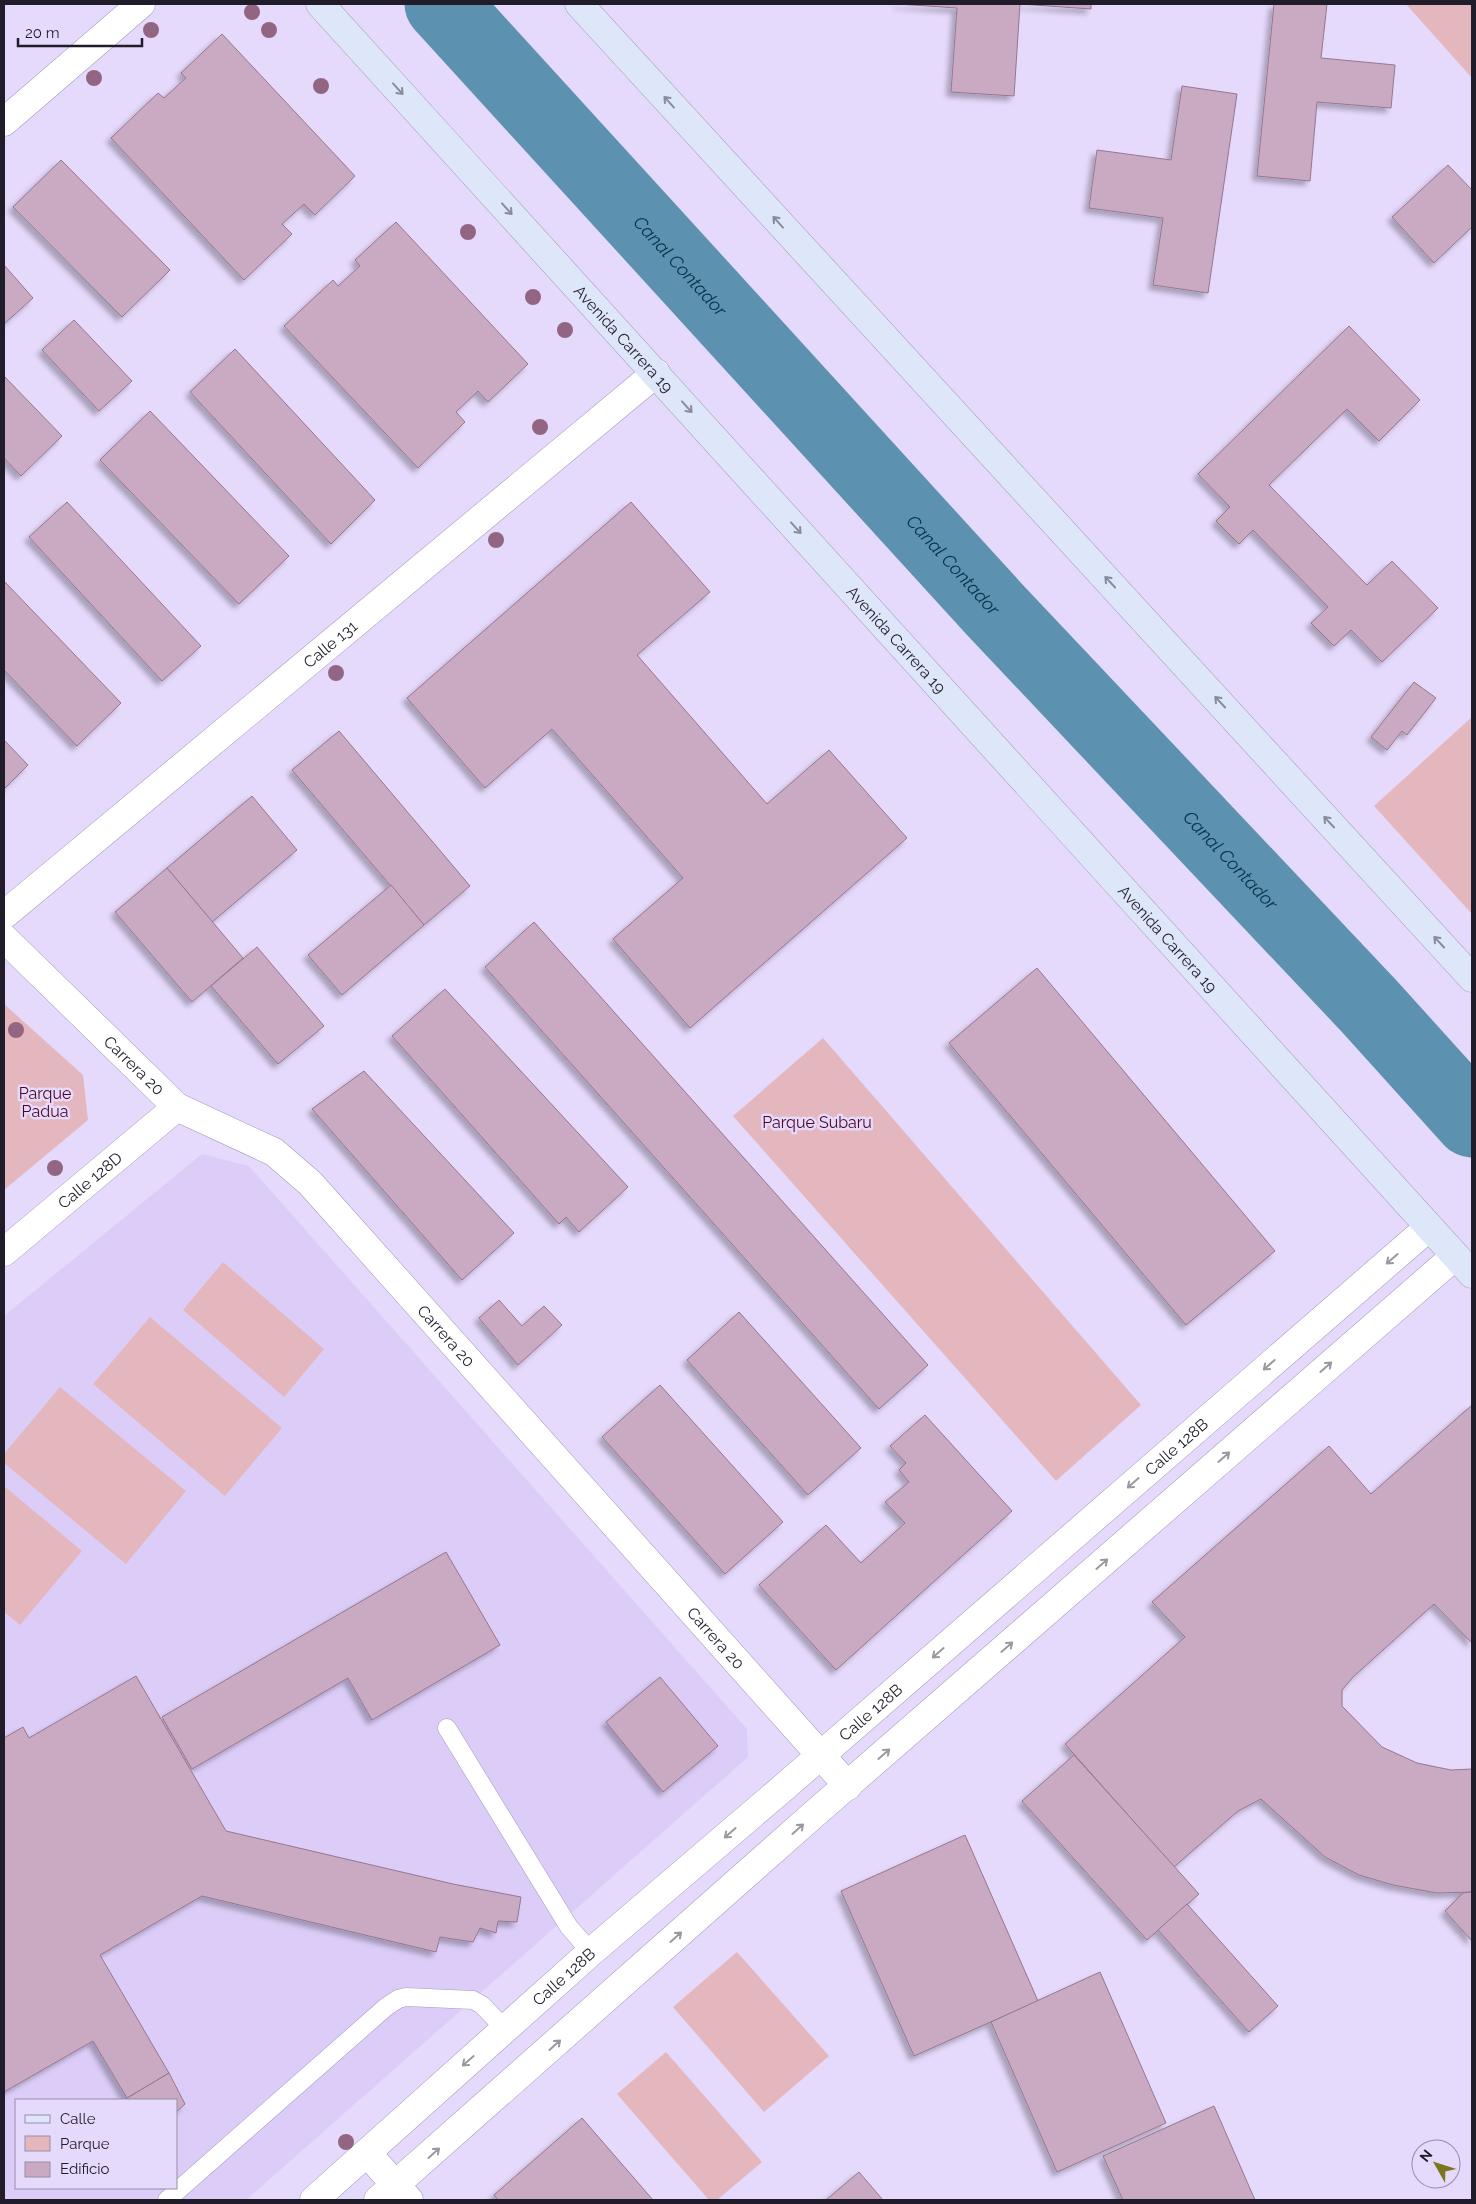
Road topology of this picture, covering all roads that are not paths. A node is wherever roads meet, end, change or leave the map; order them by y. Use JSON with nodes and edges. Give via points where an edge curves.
{"nodes":[{"id":1,"x":141,"y":4,"type":"edge"},
{"id":2,"x":320,"y":4,"type":"edge"},
{"id":3,"x":330,"y":4,"type":"edge"},
{"id":4,"x":579,"y":4,"type":"edge"},
{"id":5,"x":365,"y":53,"type":"junction"},
{"id":6,"x":4,"y":122,"type":"edge"},
{"id":7,"x":656,"y":374,"type":"junction"},
{"id":8,"x":4,"y":914,"type":"edge"},
{"id":9,"x":4,"y":938,"type":"edge"},
{"id":10,"x":1472,"y":978,"type":"edge"},
{"id":11,"x":177,"y":1107,"type":"junction"},
{"id":12,"x":1428,"y":1227,"type":"junction"},
{"id":13,"x":4,"y":1252,"type":"edge"},
{"id":14,"x":1463,"y":1265,"type":"edge"},
{"id":15,"x":447,"y":1728,"type":"dead end"},
{"id":16,"x":820,"y":1756,"type":"junction"},
{"id":17,"x":848,"y":1786,"type":"junction"},
{"id":18,"x":591,"y":1952,"type":"junction"},
{"id":19,"x":505,"y":2029,"type":"junction"},
{"id":20,"x":367,"y":2153,"type":"junction"},
{"id":21,"x":331,"y":2195,"type":"edge"},
{"id":22,"x":395,"y":2195,"type":"edge"},
{"id":23,"x":167,"y":2200,"type":"edge"}],
"edges":[{"from":1,"to":6,"type":"street"},
{"from":2,"to":5,"type":"main road","name":"Avenida Carrera 19"},
{"from":3,"to":5,"type":"main road"},
{"from":10,"to":4,"type":"main road","one_way":true},
{"from":5,"to":7,"type":"main road","name":"Avenida Carrera 19","one_way":true},
{"from":7,"to":8,"type":"street","name":"Calle 131"},
{"from":7,"to":12,"type":"main road","name":"Avenida Carrera 19","one_way":true},
{"from":9,"to":11,"type":"street","name":"Carrera 20"},
{"from":11,"to":13,"type":"street","name":"Calle 128D"},
{"from":11,"to":16,"type":"street","name":"Carrera 20","via":[[274,1152],[310,1183]]},
{"from":12,"to":14,"type":"main road","name":"Avenida Carrera 19"},
{"from":12,"to":16,"type":"street","name":"Calle 128B","one_way":true},
{"from":17,"to":14,"type":"street","one_way":true},
{"from":15,"to":18,"type":"lane","via":[[568,1927]]},
{"from":16,"to":17,"type":"street","name":"Carrera 20"},
{"from":16,"to":18,"type":"street","name":"Calle 128B","one_way":true},
{"from":22,"to":17,"type":"street","one_way":true},
{"from":18,"to":19,"type":"street","name":"Calle 128B"},
{"from":19,"to":20,"type":"street","name":"Calle 128B","one_way":true},
{"from":19,"to":23,"type":"lane","via":[[482,2004],[473,2000],[398,1999],[386,2006]]},
{"from":20,"to":21,"type":"street","name":"Calle 128B"},
{"from":20,"to":22,"type":"street"}]}
